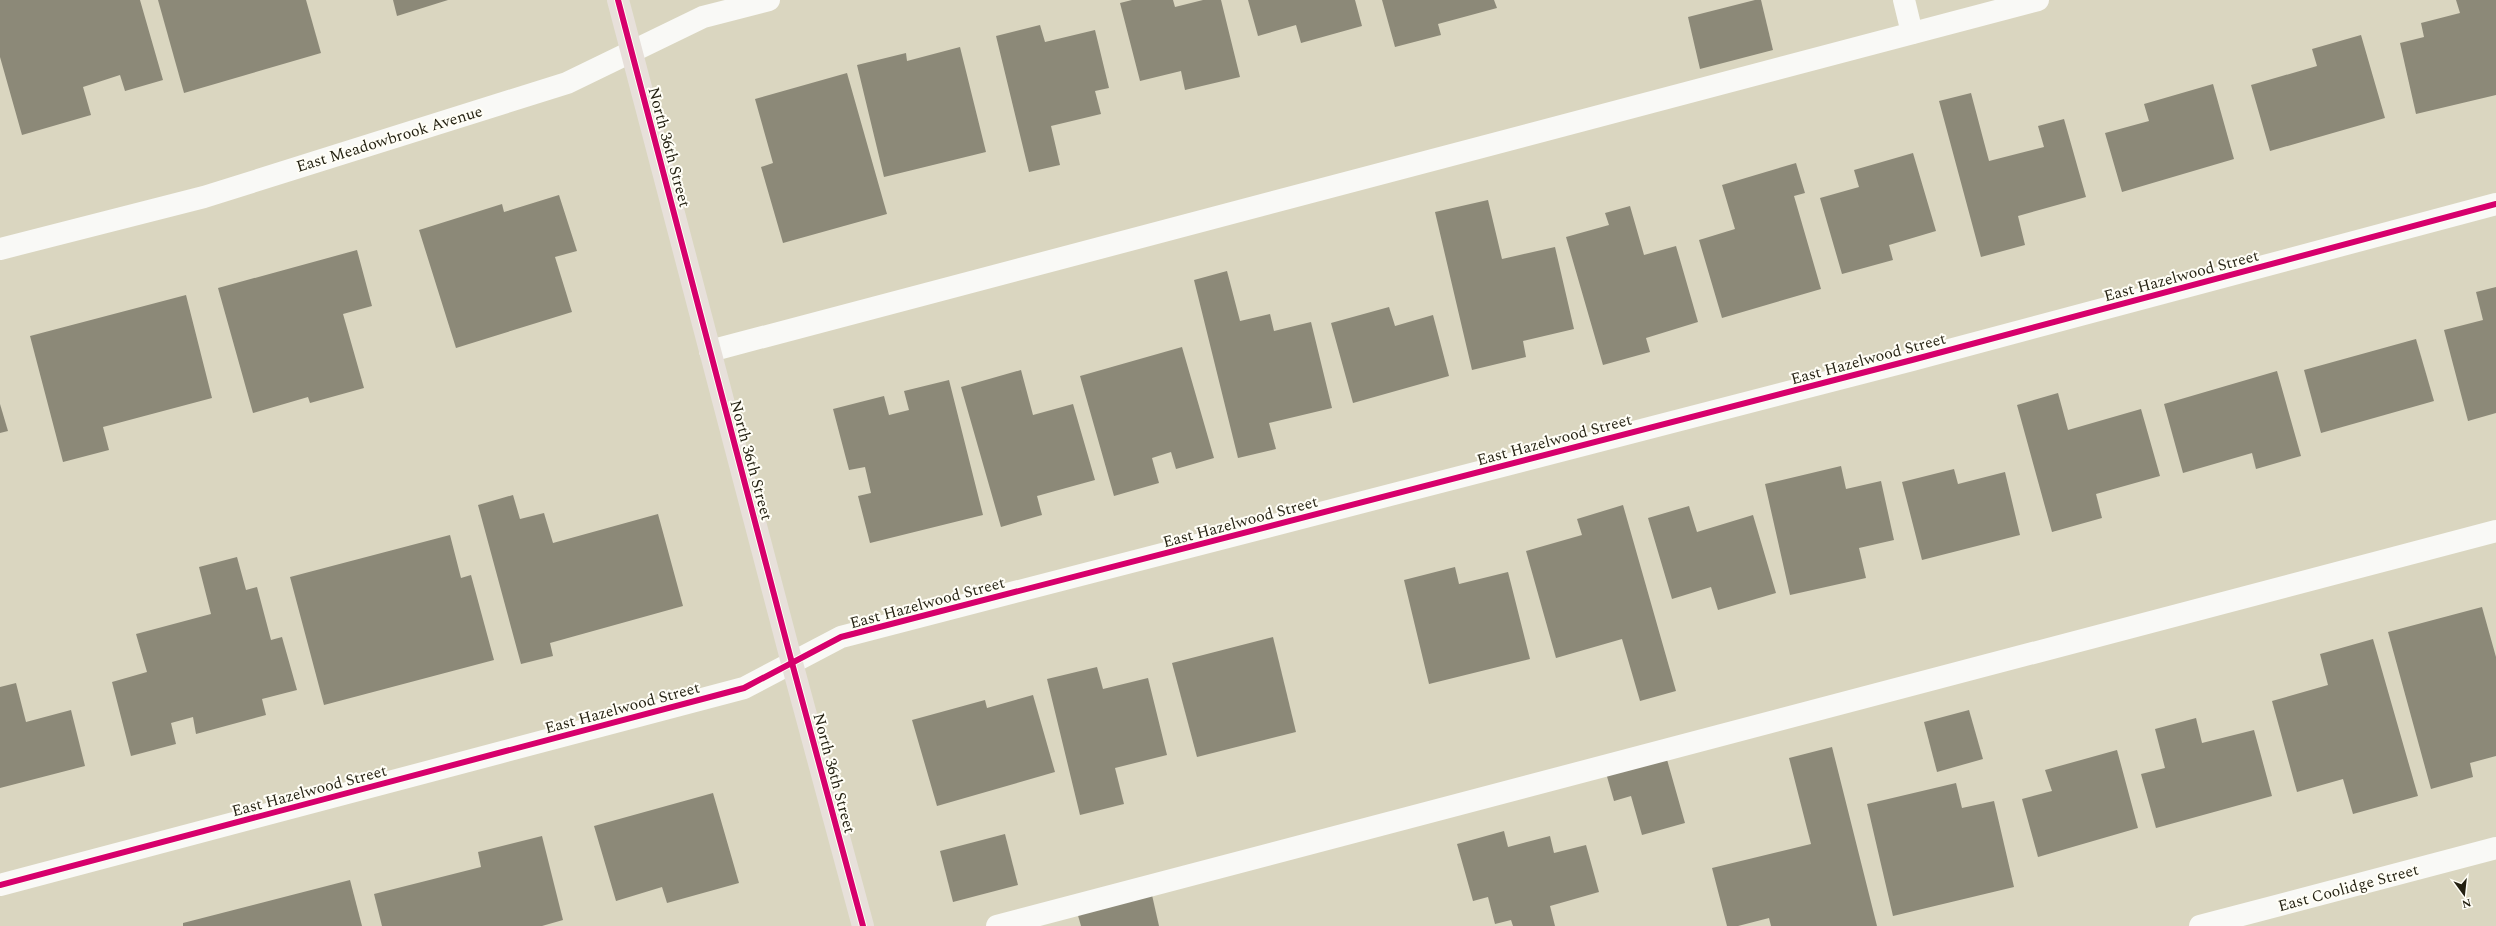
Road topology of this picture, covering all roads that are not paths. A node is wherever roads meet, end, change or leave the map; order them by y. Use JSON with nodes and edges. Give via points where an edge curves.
{"nodes":[{"id":1,"x":618,"y":0,"type":"edge"},
{"id":2,"x":769,"y":0,"type":"edge"},
{"id":3,"x":1904,"y":0,"type":"edge"},
{"id":4,"x":2038,"y":0,"type":"edge"},
{"id":5,"x":1912,"y":33,"type":"junction"},
{"id":6,"x":632,"y":51,"type":"junction"},
{"id":7,"x":2496,"y":204,"type":"edge"},
{"id":8,"x":0,"y":249,"type":"edge"},
{"id":9,"x":710,"y":351,"type":"junction"},
{"id":10,"x":2496,"y":532,"type":"edge"},
{"id":11,"x":792,"y":663,"type":"junction"},
{"id":12,"x":2496,"y":848,"type":"edge"},
{"id":13,"x":0,"y":885,"type":"edge"},
{"id":14,"x":863,"y":926,"type":"edge"},
{"id":15,"x":997,"y":926,"type":"edge"},
{"id":16,"x":2200,"y":926,"type":"edge"}],
"edges":[{"from":1,"to":6,"type":"main road","name":"North 36th Street"},
{"from":2,"to":6,"type":"street","name":"East Meadowbrook Avenue","via":[[703,17]]},
{"from":3,"to":5,"type":"street"},
{"from":4,"to":5,"type":"street"},
{"from":5,"to":9,"type":"street"},
{"from":6,"to":8,"type":"street","name":"East Meadowbrook Avenue","via":[[567,82],[212,194]]},
{"from":6,"to":9,"type":"main road","name":"North 36th Street"},
{"from":7,"to":11,"type":"street","name":"East Hazelwood Street","via":[[1912,360],[841,637]]},
{"from":9,"to":11,"type":"main road","name":"North 36th Street"},
{"from":10,"to":15,"type":"street"},
{"from":11,"to":13,"type":"street","name":"East Hazelwood Street","via":[[744,688]]},
{"from":11,"to":14,"type":"main road","name":"North 36th Street"},
{"from":12,"to":16,"type":"street","name":"East Coolidge Street"}]}
